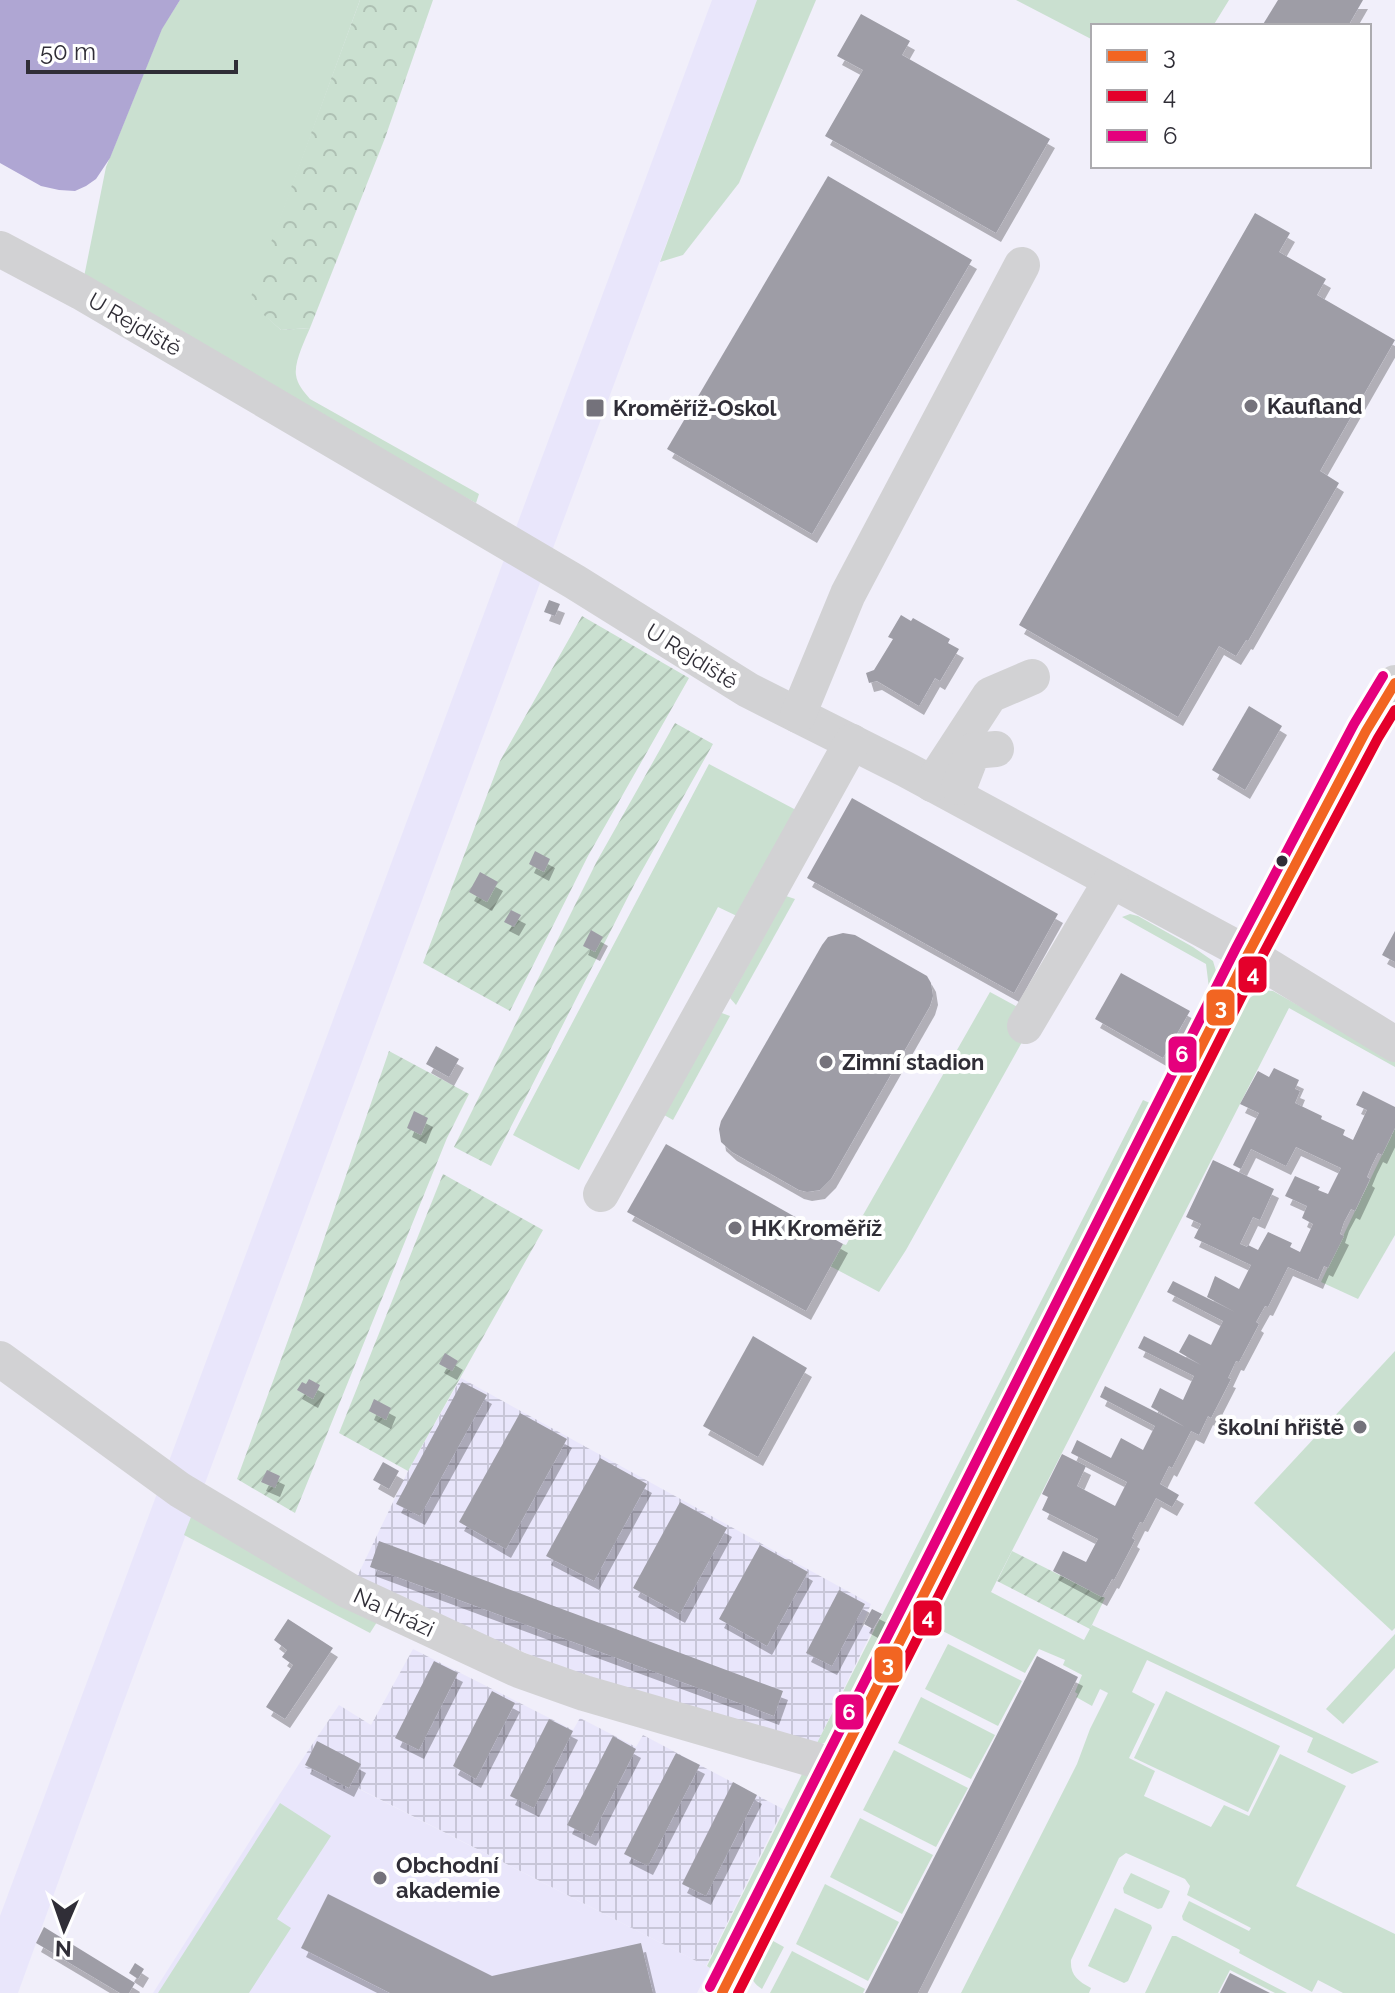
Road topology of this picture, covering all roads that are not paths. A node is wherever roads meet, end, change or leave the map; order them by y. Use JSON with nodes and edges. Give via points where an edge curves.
{"nodes":[{"id":1,"x":0,"y":249,"type":"edge"},
{"id":2,"x":1022,"y":265,"type":"dead end"},
{"id":3,"x":1032,"y":677,"type":"dead end"},
{"id":4,"x":1395,"y":683,"type":"edge"},
{"id":5,"x":798,"y":715,"type":"junction"},
{"id":6,"x":852,"y":742,"type":"junction"},
{"id":7,"x":996,"y":749,"type":"dead end"},
{"id":8,"x":944,"y":790,"type":"junction"},
{"id":9,"x":1111,"y":881,"type":"junction"},
{"id":10,"x":1248,"y":954,"type":"junction"},
{"id":11,"x":1025,"y":1026,"type":"dead end"},
{"id":12,"x":1395,"y":1044,"type":"edge"},
{"id":13,"x":601,"y":1194,"type":"dead end"},
{"id":14,"x":0,"y":1359,"type":"edge"},
{"id":15,"x":836,"y":1766,"type":"junction"},
{"id":16,"x":722,"y":1993,"type":"edge"}],
"edges":[{"from":1,"to":5,"type":"street","name":"U Rejdiště"},
{"from":2,"to":5,"type":"street","via":[[848,594]]},
{"from":3,"to":8,"type":"street","via":[[990,695]]},
{"from":4,"to":10,"type":"street"},
{"from":5,"to":6,"type":"street","name":"U Rejdiště"},
{"from":6,"to":8,"type":"street","name":"U Rejdiště"},
{"from":6,"to":13,"type":"street"},
{"from":7,"to":8,"type":"street","via":[[973,751]]},
{"from":8,"to":9,"type":"street","name":"U Rejdiště"},
{"from":9,"to":10,"type":"street","name":"U Rejdiště"},
{"from":9,"to":11,"type":"street"},
{"from":10,"to":12,"type":"street","name":"U Rejdiště"},
{"from":10,"to":15,"type":"street"},
{"from":14,"to":15,"type":"street","name":"Na Hrázi","via":[[180,1490],[349,1591],[519,1670]]},
{"from":15,"to":16,"type":"street"}]}
